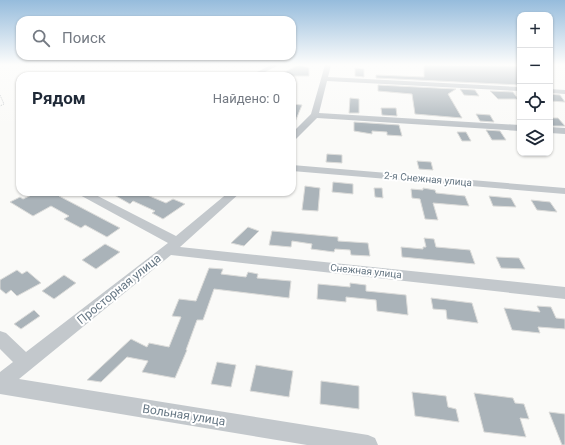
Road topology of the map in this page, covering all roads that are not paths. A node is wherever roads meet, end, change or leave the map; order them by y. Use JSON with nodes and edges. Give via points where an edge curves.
{"nodes":[{"id":1,"x":323,"y":86,"type":"edge"},
{"id":2,"x":457,"y":86,"type":"edge"},
{"id":3,"x":517,"y":89,"type":"edge"},
{"id":4,"x":553,"y":91,"type":"edge"},
{"id":5,"x":565,"y":92,"type":"edge"},
{"id":6,"x":315,"y":115,"type":"junction"},
{"id":7,"x":517,"y":128,"type":"edge"},
{"id":8,"x":553,"y":130,"type":"edge"},
{"id":9,"x":565,"y":131,"type":"edge"},
{"id":10,"x":296,"y":134,"type":"edge"},
{"id":11,"x":296,"y":168,"type":"edge"},
{"id":12,"x":565,"y":191,"type":"edge"},
{"id":13,"x":89,"y":196,"type":"edge"},
{"id":14,"x":231,"y":196,"type":"edge"},
{"id":15,"x":173,"y":246,"type":"junction"},
{"id":16,"x":565,"y":293,"type":"edge"},
{"id":17,"x":0,"y":338,"type":"edge"},
{"id":18,"x":26,"y":363,"type":"junction"},
{"id":19,"x":0,"y":384,"type":"edge"},
{"id":20,"x":368,"y":445,"type":"edge"}],
"edges":[{"from":1,"to":6,"type":"street"},
{"from":2,"to":3,"type":"street"},
{"from":4,"to":5,"type":"street"},
{"from":6,"to":7,"type":"street"},
{"from":6,"to":10,"type":"street"},
{"from":8,"to":9,"type":"street"},
{"from":11,"to":12,"type":"street","name":"2-я Снежная улица"},
{"from":13,"to":15,"type":"street","name":"Снежная улица"},
{"from":14,"to":15,"type":"street","name":"Просторная улица"},
{"from":15,"to":16,"type":"street","name":"Снежная улица"},
{"from":15,"to":18,"type":"street","name":"Просторная улица"},
{"from":17,"to":18,"type":"street"},
{"from":18,"to":19,"type":"street","name":"Просторная улица"},
{"from":19,"to":20,"type":"street","name":"Вольная улица"}]}
